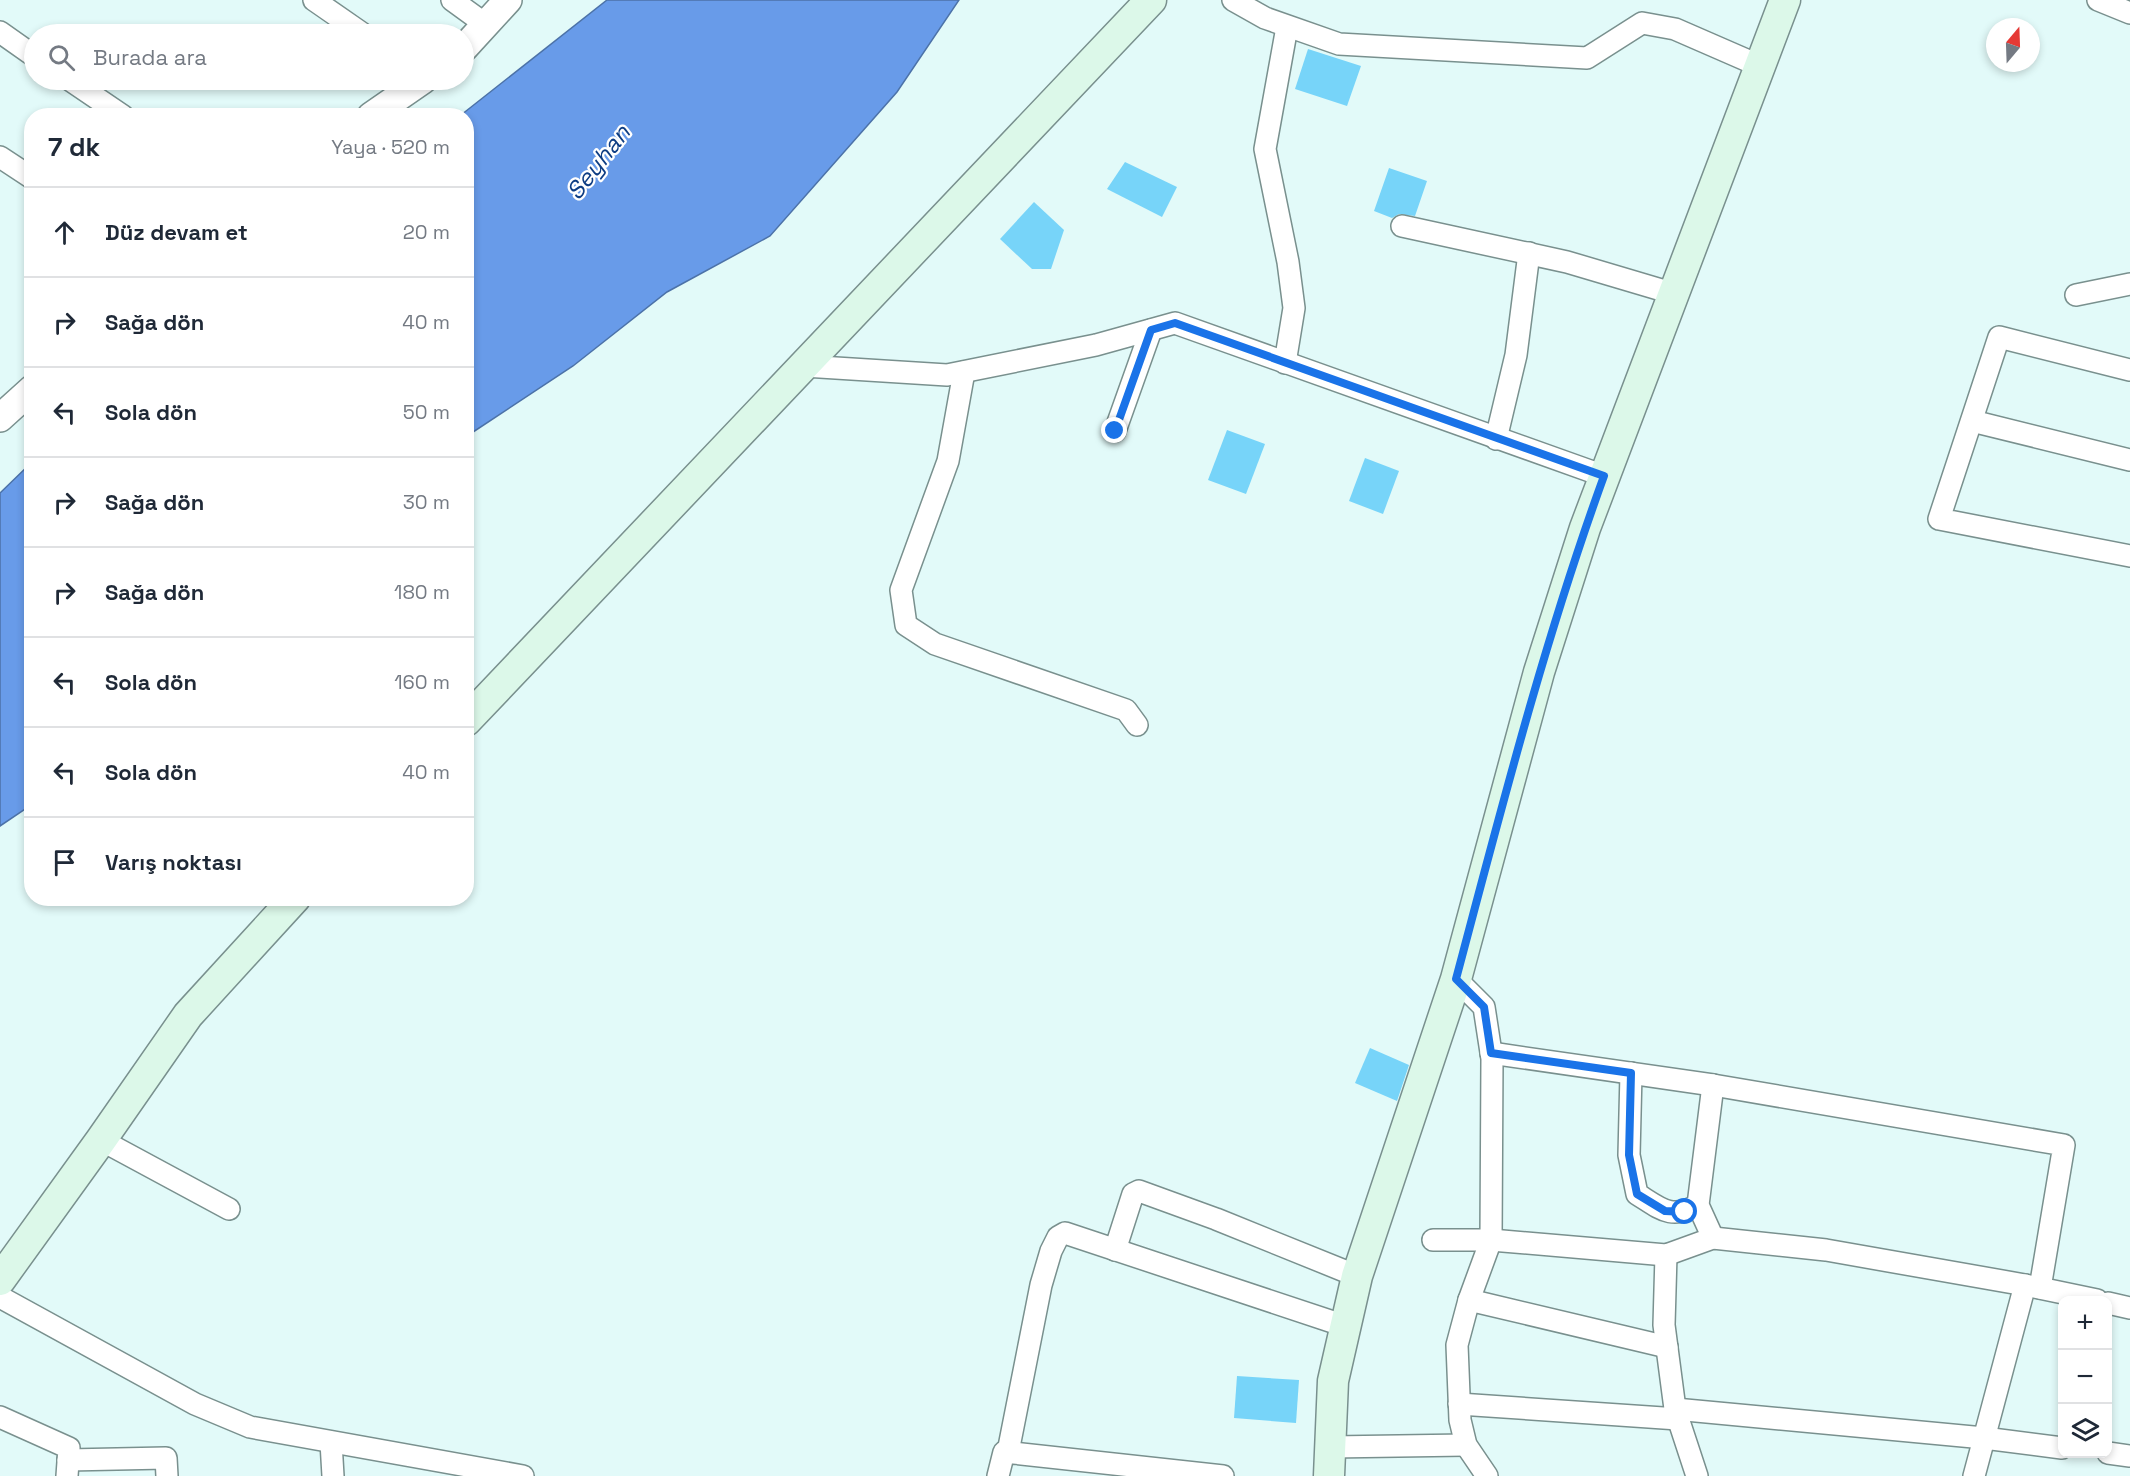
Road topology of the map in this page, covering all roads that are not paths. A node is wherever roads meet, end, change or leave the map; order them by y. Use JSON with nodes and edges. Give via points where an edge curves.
{"nodes":[{"id":1,"x":314,"y":0,"type":"edge"},
{"id":2,"x":452,"y":0,"type":"edge"},
{"id":3,"x":508,"y":0,"type":"edge"},
{"id":4,"x":1151,"y":0,"type":"edge"},
{"id":5,"x":1233,"y":0,"type":"edge"},
{"id":6,"x":1785,"y":0,"type":"edge"},
{"id":7,"x":2098,"y":0,"type":"edge"},
{"id":8,"x":2130,"y":13,"type":"edge"},
{"id":9,"x":349,"y":24,"type":"edge"},
{"id":10,"x":485,"y":24,"type":"junction"},
{"id":11,"x":1287,"y":27,"type":"junction"},
{"id":12,"x":0,"y":32,"type":"edge"},
{"id":13,"x":474,"y":37,"type":"edge"},
{"id":14,"x":24,"y":49,"type":"edge"},
{"id":15,"x":1760,"y":66,"type":"junction"},
{"id":16,"x":85,"y":90,"type":"edge"},
{"id":17,"x":409,"y":90,"type":"edge"},
{"id":18,"x":111,"y":108,"type":"edge"},
{"id":19,"x":383,"y":108,"type":"edge"},
{"id":20,"x":0,"y":157,"type":"edge"},
{"id":21,"x":24,"y":173,"type":"edge"},
{"id":22,"x":1402,"y":226,"type":"dead end"},
{"id":23,"x":1529,"y":254,"type":"junction"},
{"id":24,"x":2130,"y":284,"type":"edge"},
{"id":25,"x":1674,"y":294,"type":"junction"},
{"id":26,"x":2076,"y":295,"type":"dead end"},
{"id":27,"x":1151,"y":330,"type":"junction"},
{"id":28,"x":1285,"y":363,"type":"junction"},
{"id":29,"x":804,"y":366,"type":"junction"},
{"id":30,"x":2130,"y":370,"type":"edge"},
{"id":31,"x":964,"y":372,"type":"junction"},
{"id":32,"x":24,"y":396,"type":"edge"},
{"id":33,"x":0,"y":418,"type":"edge"},
{"id":34,"x":1972,"y":421,"type":"junction"},
{"id":35,"x":1115,"y":431,"type":"dead end"},
{"id":36,"x":1496,"y":440,"type":"junction"},
{"id":37,"x":2130,"y":460,"type":"edge"},
{"id":38,"x":1604,"y":476,"type":"junction"},
{"id":39,"x":2130,"y":556,"type":"edge"},
{"id":40,"x":474,"y":713,"type":"edge"},
{"id":41,"x":1137,"y":724,"type":"dead end"},
{"id":42,"x":288,"y":906,"type":"edge"},
{"id":43,"x":1456,"y":979,"type":"junction"},
{"id":44,"x":1491,"y":1053,"type":"junction"},
{"id":45,"x":1631,"y":1073,"type":"junction"},
{"id":46,"x":1713,"y":1085,"type":"junction"},
{"id":47,"x":101,"y":1140,"type":"junction"},
{"id":48,"x":1698,"y":1205,"type":"junction"},
{"id":49,"x":229,"y":1209,"type":"dead end"},
{"id":50,"x":1713,"y":1238,"type":"junction"},
{"id":51,"x":1433,"y":1240,"type":"dead end"},
{"id":52,"x":1491,"y":1240,"type":"junction"},
{"id":53,"x":1115,"y":1250,"type":"junction"},
{"id":54,"x":1666,"y":1255,"type":"junction"},
{"id":55,"x":1357,"y":1276,"type":"junction"},
{"id":56,"x":0,"y":1280,"type":"edge"},
{"id":57,"x":2033,"y":1286,"type":"junction"},
{"id":58,"x":2079,"y":1296,"type":"edge"},
{"id":59,"x":0,"y":1297,"type":"edge"},
{"id":60,"x":1469,"y":1300,"type":"junction"},
{"id":61,"x":2112,"y":1304,"type":"edge"},
{"id":62,"x":2130,"y":1308,"type":"edge"},
{"id":63,"x":1345,"y":1326,"type":"junction"},
{"id":64,"x":1667,"y":1347,"type":"junction"},
{"id":65,"x":1459,"y":1404,"type":"junction"},
{"id":66,"x":1677,"y":1414,"type":"junction"},
{"id":67,"x":0,"y":1417,"type":"edge"},
{"id":68,"x":1984,"y":1438,"type":"junction"},
{"id":69,"x":331,"y":1442,"type":"junction"},
{"id":70,"x":1466,"y":1445,"type":"junction"},
{"id":71,"x":2058,"y":1447,"type":"edge"},
{"id":72,"x":1008,"y":1452,"type":"junction"},
{"id":73,"x":2112,"y":1455,"type":"edge"},
{"id":74,"x":1330,"y":1462,"type":"edge"},
{"id":75,"x":2128,"y":1463,"type":"edge"},
{"id":76,"x":68,"y":1468,"type":"edge"},
{"id":77,"x":167,"y":1476,"type":"edge"},
{"id":78,"x":333,"y":1476,"type":"edge"},
{"id":79,"x":524,"y":1476,"type":"edge"},
{"id":80,"x":998,"y":1476,"type":"edge"},
{"id":81,"x":1223,"y":1476,"type":"edge"},
{"id":82,"x":1487,"y":1476,"type":"edge"},
{"id":83,"x":1696,"y":1476,"type":"edge"},
{"id":84,"x":1974,"y":1476,"type":"edge"}],
"edges":[{"from":1,"to":9,"type":"street"},
{"from":2,"to":10,"type":"street"},
{"from":3,"to":10,"type":"street"},
{"from":4,"to":29,"type":"main road"},
{"from":5,"to":11,"type":"street"},
{"from":6,"to":15,"type":"main road"},
{"from":7,"to":8,"type":"street"},
{"from":10,"to":13,"type":"street"},
{"from":11,"to":15,"type":"street","via":[[1339,44],[1587,58],[1642,23],[1674,29]]},
{"from":11,"to":28,"type":"street","via":[[1265,149],[1294,308]]},
{"from":12,"to":14,"type":"street"},
{"from":15,"to":25,"type":"main road"},
{"from":16,"to":18,"type":"street"},
{"from":17,"to":19,"type":"street"},
{"from":20,"to":21,"type":"street"},
{"from":22,"to":23,"type":"street"},
{"from":23,"to":25,"type":"street"},
{"from":23,"to":36,"type":"street","via":[[1516,355]]},
{"from":24,"to":26,"type":"street"},
{"from":25,"to":38,"type":"main road"},
{"from":27,"to":28,"type":"street","via":[[1175,323]]},
{"from":27,"to":31,"type":"street"},
{"from":27,"to":35,"type":"street"},
{"from":28,"to":36,"type":"street"},
{"from":29,"to":31,"type":"street","via":[[946,375]]},
{"from":29,"to":40,"type":"main road"},
{"from":30,"to":34,"type":"street","via":[[2000,337]]},
{"from":31,"to":41,"type":"street","via":[[948,461],[902,590],[906,625],[935,644],[1126,710]]},
{"from":32,"to":33,"type":"street"},
{"from":34,"to":37,"type":"street"},
{"from":34,"to":39,"type":"street","via":[[1939,519]]},
{"from":36,"to":38,"type":"street"},
{"from":38,"to":43,"type":"main road","via":[[1539,672]]},
{"from":42,"to":47,"type":"main road","via":[[188,1015]]},
{"from":43,"to":44,"type":"street","via":[[1484,1007]]},
{"from":43,"to":55,"type":"main road"},
{"from":44,"to":45,"type":"street"},
{"from":44,"to":52,"type":"street"},
{"from":45,"to":46,"type":"street"},
{"from":45,"to":48,"type":"street","via":[[1629,1155],[1637,1194],[1665,1211],[1685,1212]]},
{"from":46,"to":48,"type":"street"},
{"from":46,"to":57,"type":"street","via":[[2064,1145]]},
{"from":47,"to":49,"type":"street"},
{"from":47,"to":56,"type":"main road"},
{"from":48,"to":50,"type":"street"},
{"from":50,"to":54,"type":"street"},
{"from":50,"to":57,"type":"street","via":[[1826,1250]]},
{"from":51,"to":52,"type":"street"},
{"from":52,"to":54,"type":"street"},
{"from":52,"to":60,"type":"street"},
{"from":53,"to":55,"type":"street","via":[[1133,1194],[1138,1191]]},
{"from":53,"to":63,"type":"street"},
{"from":53,"to":72,"type":"street","via":[[1065,1233],[1058,1237],[1041,1285]]},
{"from":54,"to":64,"type":"street"},
{"from":55,"to":63,"type":"main road"},
{"from":57,"to":58,"type":"street"},
{"from":57,"to":68,"type":"street"},
{"from":59,"to":69,"type":"street","via":[[195,1404],[250,1427]]},
{"from":60,"to":64,"type":"street"},
{"from":60,"to":65,"type":"street","via":[[1457,1344]]},
{"from":61,"to":62,"type":"street"},
{"from":63,"to":74,"type":"main road","via":[[1333,1381]]},
{"from":64,"to":66,"type":"street"},
{"from":65,"to":66,"type":"street"},
{"from":65,"to":70,"type":"street"},
{"from":66,"to":68,"type":"street"},
{"from":66,"to":83,"type":"street"},
{"from":67,"to":76,"type":"street","via":[[69,1448]]},
{"from":68,"to":71,"type":"street"},
{"from":68,"to":84,"type":"street"},
{"from":69,"to":78,"type":"street"},
{"from":69,"to":79,"type":"street"},
{"from":70,"to":74,"type":"street"},
{"from":70,"to":82,"type":"street"},
{"from":72,"to":80,"type":"street","via":[[1004,1452]]},
{"from":72,"to":81,"type":"street"},
{"from":73,"to":75,"type":"street"},
{"from":76,"to":77,"type":"street","via":[[166,1458]]}]}
